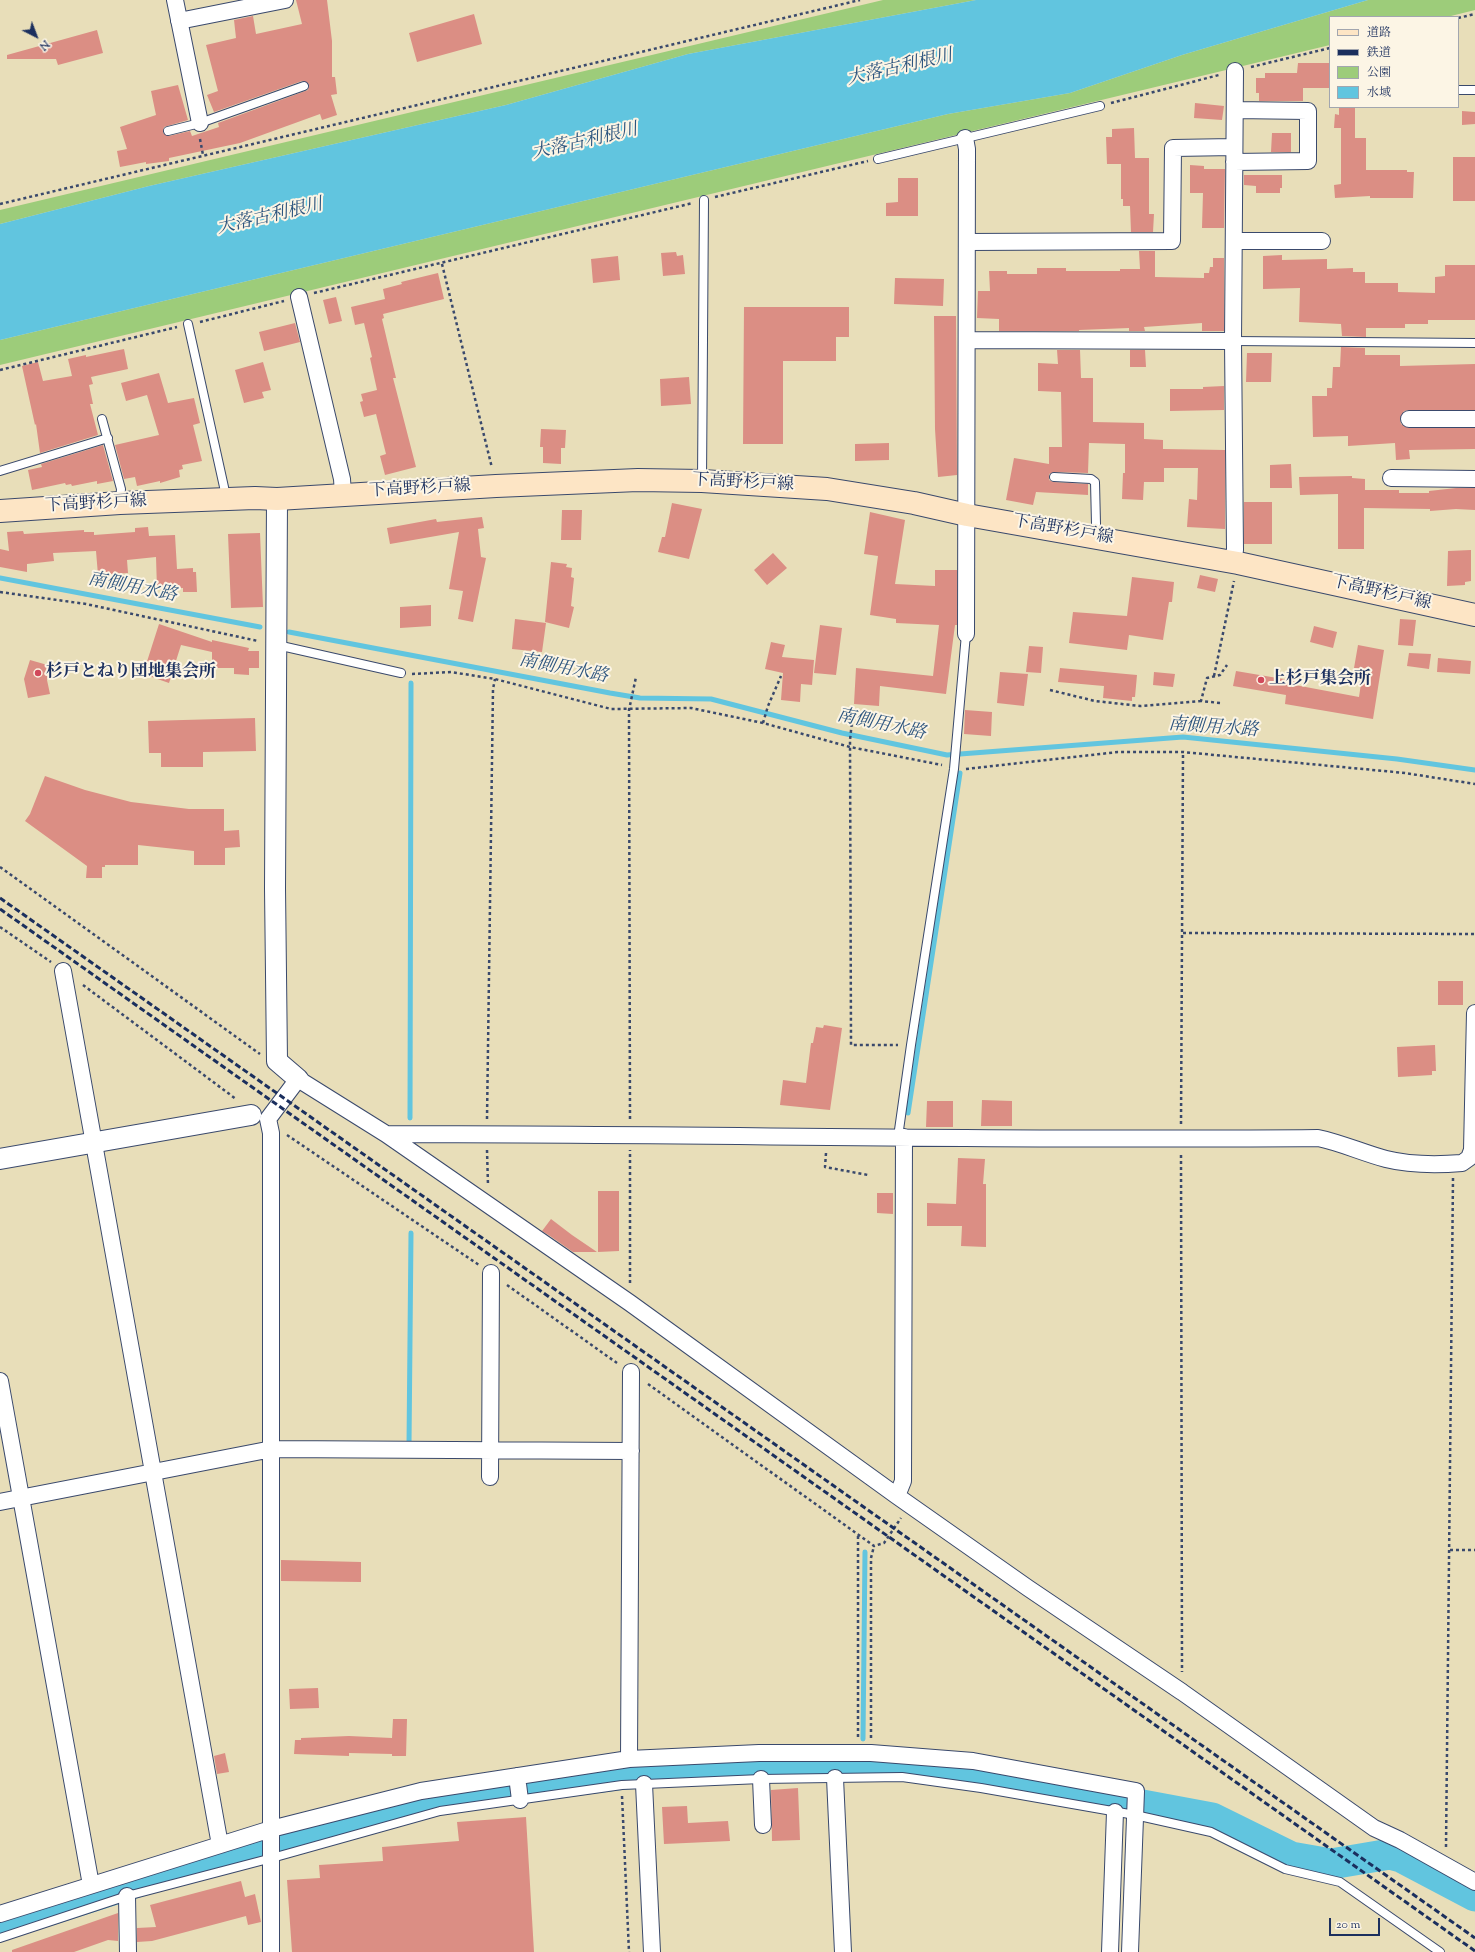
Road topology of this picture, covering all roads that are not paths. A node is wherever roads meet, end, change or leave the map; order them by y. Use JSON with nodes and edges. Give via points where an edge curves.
{"nodes":[{"id":1,"x":175,"y":0,"type":"edge"},
{"id":2,"x":285,"y":0,"type":"edge"},
{"id":3,"x":179,"y":21,"type":"junction"},
{"id":4,"x":1235,"y":71,"type":"dead end"},
{"id":5,"x":304,"y":86,"type":"dead end"},
{"id":6,"x":1459,"y":90,"type":"edge"},
{"id":7,"x":1475,"y":90,"type":"edge"},
{"id":8,"x":1100,"y":106,"type":"dead end"},
{"id":9,"x":1234,"y":110,"type":"junction"},
{"id":10,"x":200,"y":123,"type":"junction"},
{"id":11,"x":168,"y":131,"type":"dead end"},
{"id":12,"x":965,"y":138,"type":"junction"},
{"id":13,"x":1234,"y":155,"type":"junction"},
{"id":14,"x":878,"y":159,"type":"road end"},
{"id":15,"x":704,"y":200,"type":"road end"},
{"id":16,"x":1234,"y":241,"type":"junction"},
{"id":17,"x":1322,"y":241,"type":"dead end"},
{"id":18,"x":968,"y":242,"type":"junction"},
{"id":19,"x":299,"y":297,"type":"road end"},
{"id":20,"x":188,"y":324,"type":"road end"},
{"id":21,"x":968,"y":340,"type":"junction"},
{"id":22,"x":1233,"y":341,"type":"junction"},
{"id":23,"x":1475,"y":343,"type":"edge"},
{"id":24,"x":102,"y":419,"type":"dead end"},
{"id":25,"x":1409,"y":419,"type":"dead end"},
{"id":26,"x":1475,"y":419,"type":"edge"},
{"id":27,"x":108,"y":438,"type":"junction"},
{"id":28,"x":0,"y":471,"type":"edge"},
{"id":29,"x":1054,"y":477,"type":"dead end"},
{"id":30,"x":1391,"y":478,"type":"dead end"},
{"id":31,"x":1475,"y":479,"type":"edge"},
{"id":32,"x":702,"y":481,"type":"junction"},
{"id":33,"x":343,"y":494,"type":"junction"},
{"id":34,"x":225,"y":499,"type":"junction"},
{"id":35,"x":277,"y":499,"type":"junction"},
{"id":36,"x":120,"y":503,"type":"junction"},
{"id":37,"x":0,"y":511,"type":"edge"},
{"id":38,"x":967,"y":515,"type":"junction"},
{"id":39,"x":1094,"y":536,"type":"junction"},
{"id":40,"x":1233,"y":570,"type":"junction"},
{"id":41,"x":1475,"y":615,"type":"edge"},
{"id":42,"x":966,"y":634,"type":"joint"},
{"id":43,"x":276,"y":645,"type":"junction"},
{"id":44,"x":402,"y":673,"type":"road end"},
{"id":45,"x":63,"y":971,"type":"road end"},
{"id":46,"x":1475,"y":1014,"type":"edge"},
{"id":47,"x":298,"y":1079,"type":"junction"},
{"id":48,"x":263,"y":1121,"type":"junction"},
{"id":49,"x":386,"y":1134,"type":"junction"},
{"id":50,"x":901,"y":1137,"type":"junction"},
{"id":51,"x":94,"y":1142,"type":"junction"},
{"id":52,"x":0,"y":1159,"type":"edge"},
{"id":53,"x":491,"y":1273,"type":"road end"},
{"id":54,"x":631,"y":1372,"type":"road end"},
{"id":55,"x":0,"y":1381,"type":"edge"},
{"id":56,"x":272,"y":1449,"type":"junction"},
{"id":57,"x":491,"y":1450,"type":"junction"},
{"id":58,"x":631,"y":1451,"type":"junction"},
{"id":59,"x":154,"y":1473,"type":"junction"},
{"id":60,"x":490,"y":1477,"type":"dead end"},
{"id":61,"x":897,"y":1496,"type":"junction"},
{"id":62,"x":21,"y":1498,"type":"junction"},
{"id":63,"x":0,"y":1502,"type":"edge"},
{"id":64,"x":630,"y":1759,"type":"junction"},
{"id":65,"x":517,"y":1776,"type":"junction"},
{"id":66,"x":835,"y":1778,"type":"junction"},
{"id":67,"x":761,"y":1779,"type":"junction"},
{"id":68,"x":644,"y":1784,"type":"junction"},
{"id":69,"x":520,"y":1800,"type":"junction"},
{"id":70,"x":1115,"y":1812,"type":"junction"},
{"id":71,"x":1135,"y":1815,"type":"junction"},
{"id":72,"x":763,"y":1825,"type":"dead end"},
{"id":73,"x":271,"y":1829,"type":"junction"},
{"id":74,"x":220,"y":1845,"type":"junction"},
{"id":75,"x":272,"y":1858,"type":"junction"},
{"id":76,"x":1475,"y":1882,"type":"edge"},
{"id":77,"x":91,"y":1885,"type":"junction"},
{"id":78,"x":127,"y":1896,"type":"junction"},
{"id":79,"x":0,"y":1914,"type":"edge"},
{"id":80,"x":0,"y":1938,"type":"edge"},
{"id":81,"x":128,"y":1952,"type":"edge"},
{"id":82,"x":271,"y":1952,"type":"edge"},
{"id":83,"x":652,"y":1952,"type":"edge"},
{"id":84,"x":843,"y":1952,"type":"edge"},
{"id":85,"x":1110,"y":1952,"type":"edge"},
{"id":86,"x":1130,"y":1952,"type":"edge"},
{"id":87,"x":1440,"y":1952,"type":"edge"}],
"edges":[{"from":1,"to":3,"type":"street"},
{"from":2,"to":3,"type":"street"},
{"from":3,"to":10,"type":"street"},
{"from":4,"to":9,"type":"street"},
{"from":5,"to":10,"type":"lane"},
{"from":6,"to":7,"type":"lane"},
{"from":8,"to":12,"type":"lane"},
{"from":9,"to":13,"type":"street"},
{"from":9,"to":13,"type":"street","via":[[1308,112],[1308,161]]},
{"from":10,"to":11,"type":"lane"},
{"from":12,"to":14,"type":"lane"},
{"from":12,"to":18,"type":"street"},
{"from":13,"to":16,"type":"street"},
{"from":13,"to":18,"type":"street","via":[[1173,148],[1172,241]]},
{"from":15,"to":32,"type":"lane"},
{"from":16,"to":17,"type":"street"},
{"from":16,"to":22,"type":"street"},
{"from":18,"to":21,"type":"street"},
{"from":19,"to":33,"type":"street","via":[[342,479]]},
{"from":20,"to":34,"type":"lane"},
{"from":21,"to":22,"type":"street"},
{"from":21,"to":38,"type":"street"},
{"from":22,"to":23,"type":"lane"},
{"from":22,"to":40,"type":"street"},
{"from":24,"to":27,"type":"lane"},
{"from":25,"to":26,"type":"street"},
{"from":27,"to":28,"type":"lane"},
{"from":27,"to":36,"type":"lane","via":[[121,489]]},
{"from":29,"to":39,"type":"lane","via":[[1091,479],[1095,482]]},
{"from":30,"to":31,"type":"street"},
{"from":32,"to":33,"type":"main road","name":"下高野杉戸線","via":[[638,480]]},
{"from":32,"to":38,"type":"main road","name":"下高野杉戸線","via":[[827,490]]},
{"from":33,"to":35,"type":"main road","name":"下高野杉戸線"},
{"from":34,"to":35,"type":"main road","name":"下高野杉戸線"},
{"from":34,"to":36,"type":"main road","name":"下高野杉戸線"},
{"from":35,"to":43,"type":"street"},
{"from":36,"to":37,"type":"main road","name":"下高野杉戸線"},
{"from":38,"to":39,"type":"main road","name":"下高野杉戸線"},
{"from":38,"to":42,"type":"street"},
{"from":39,"to":40,"type":"main road","name":"下高野杉戸線"},
{"from":40,"to":41,"type":"main road","name":"下高野杉戸線"},
{"from":42,"to":50,"type":"lane","via":[[954,765],[911,1045]]},
{"from":43,"to":44,"type":"lane"},
{"from":43,"to":47,"type":"street","via":[[277,1061]]},
{"from":45,"to":51,"type":"street"},
{"from":46,"to":50,"type":"street","via":[[1472,1150],[1469,1158],[1462,1163],[1405,1163],[1318,1138]]},
{"from":47,"to":48,"type":"street"},
{"from":47,"to":49,"type":"street"},
{"from":48,"to":51,"type":"street"},
{"from":48,"to":56,"type":"street"},
{"from":49,"to":50,"type":"street"},
{"from":49,"to":61,"type":"street","via":[[630,1304]]},
{"from":50,"to":61,"type":"street","via":[[903,1481]]},
{"from":51,"to":52,"type":"street"},
{"from":51,"to":59,"type":"street"},
{"from":53,"to":57,"type":"street"},
{"from":54,"to":58,"type":"street"},
{"from":55,"to":62,"type":"street"},
{"from":56,"to":57,"type":"street"},
{"from":56,"to":59,"type":"street"},
{"from":56,"to":73,"type":"street"},
{"from":57,"to":58,"type":"street"},
{"from":57,"to":60,"type":"street"},
{"from":58,"to":64,"type":"street"},
{"from":59,"to":62,"type":"street"},
{"from":59,"to":74,"type":"street"},
{"from":61,"to":76,"type":"street","via":[[1374,1828]]},
{"from":62,"to":63,"type":"street"},
{"from":62,"to":77,"type":"street"},
{"from":64,"to":65,"type":"street"},
{"from":64,"to":71,"type":"street","via":[[759,1753],[864,1752],[973,1761],[1136,1791]]},
{"from":65,"to":69,"type":"street"},
{"from":65,"to":73,"type":"street","via":[[421,1791]]},
{"from":66,"to":67,"type":"lane"},
{"from":66,"to":70,"type":"lane","via":[[902,1777]]},
{"from":66,"to":84,"type":"street"},
{"from":67,"to":68,"type":"lane"},
{"from":67,"to":72,"type":"street"},
{"from":68,"to":69,"type":"lane"},
{"from":68,"to":83,"type":"street"},
{"from":69,"to":75,"type":"lane","via":[[440,1811]]},
{"from":70,"to":71,"type":"lane"},
{"from":70,"to":85,"type":"street"},
{"from":71,"to":86,"type":"street"},
{"from":71,"to":87,"type":"lane","via":[[1211,1832],[1285,1869],[1340,1882]]},
{"from":73,"to":74,"type":"street"},
{"from":73,"to":75,"type":"street"},
{"from":74,"to":77,"type":"street"},
{"from":75,"to":78,"type":"lane"},
{"from":75,"to":82,"type":"street"},
{"from":77,"to":79,"type":"street"},
{"from":78,"to":80,"type":"lane"},
{"from":78,"to":81,"type":"street"}]}
